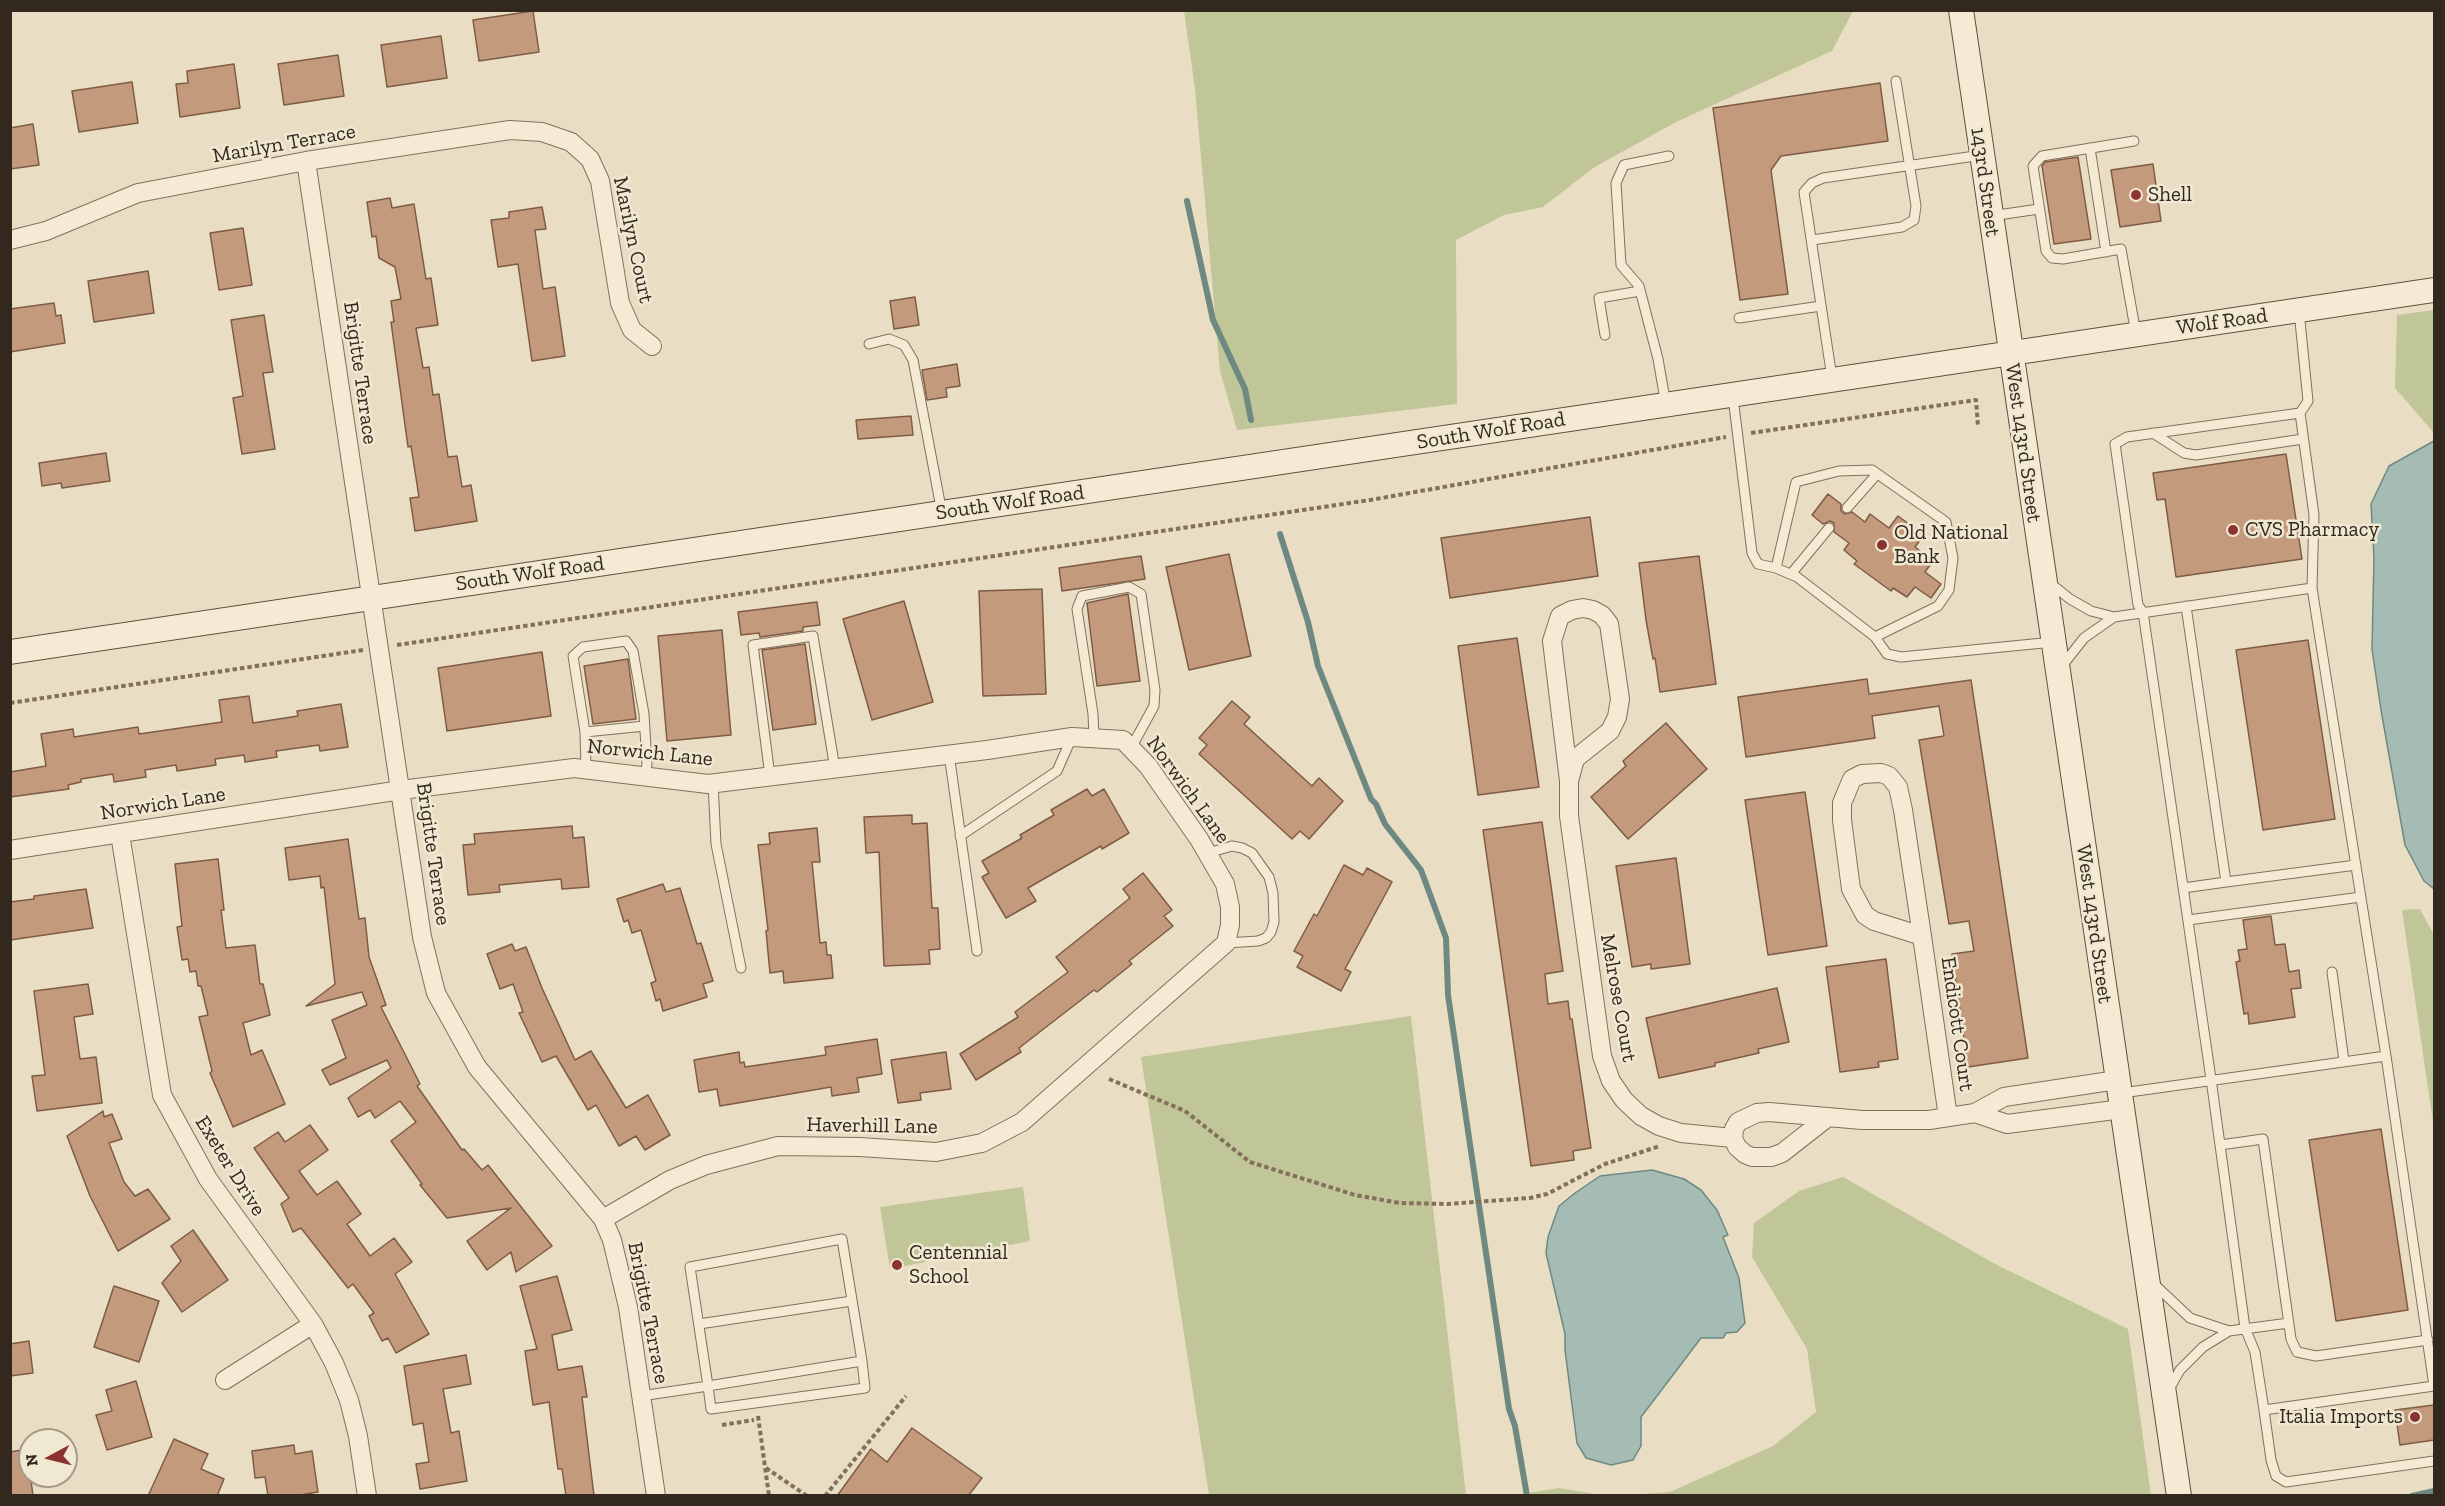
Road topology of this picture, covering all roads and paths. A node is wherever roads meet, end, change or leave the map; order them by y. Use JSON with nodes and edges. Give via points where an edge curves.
{"nodes":[{"id":1,"x":1961,"y":10,"type":"edge"},
{"id":2,"x":1896,"y":81,"type":"dead end"},
{"id":3,"x":2134,"y":141,"type":"dead end"},
{"id":4,"x":571,"y":142,"type":"joint"},
{"id":5,"x":2090,"y":148,"type":"junction"},
{"id":6,"x":1982,"y":155,"type":"junction"},
{"id":7,"x":1669,"y":156,"type":"dead end"},
{"id":8,"x":306,"y":161,"type":"junction"},
{"id":9,"x":1910,"y":166,"type":"junction"},
{"id":10,"x":2040,"y":209,"type":"junction"},
{"id":11,"x":1990,"y":216,"type":"junction"},
{"id":12,"x":10,"y":240,"type":"edge"},
{"id":13,"x":1812,"y":240,"type":"junction"},
{"id":14,"x":2106,"y":252,"type":"junction"},
{"id":15,"x":2434,"y":290,"type":"edge"},
{"id":16,"x":1640,"y":291,"type":"junction"},
{"id":17,"x":1821,"y":306,"type":"junction"},
{"id":18,"x":2299,"y":310,"type":"junction"},
{"id":19,"x":1739,"y":318,"type":"dead end"},
{"id":20,"x":2136,"y":334,"type":"junction"},
{"id":21,"x":1605,"y":335,"type":"dead end"},
{"id":22,"x":869,"y":344,"type":"dead end"},
{"id":23,"x":652,"y":346,"type":"dead end"},
{"id":24,"x":2010,"y":353,"type":"junction"},
{"id":25,"x":1832,"y":380,"type":"junction"},
{"id":26,"x":1732,"y":394,"type":"junction"},
{"id":27,"x":1666,"y":405,"type":"junction"},
{"id":28,"x":2300,"y":413,"type":"junction"},
{"id":29,"x":1978,"y":426,"type":"dead end"},
{"id":30,"x":2153,"y":433,"type":"junction"},
{"id":31,"x":1737,"y":435,"type":"junction"},
{"id":32,"x":2303,"y":439,"type":"junction"},
{"id":33,"x":1877,"y":474,"type":"junction"},
{"id":34,"x":1846,"y":508,"type":"dead end"},
{"id":35,"x":942,"y":513,"type":"junction"},
{"id":36,"x":1829,"y":528,"type":"dead end"},
{"id":37,"x":1776,"y":568,"type":"junction"},
{"id":38,"x":1791,"y":574,"type":"junction"},
{"id":39,"x":2043,"y":577,"type":"junction"},
{"id":40,"x":2312,"y":588,"type":"junction"},
{"id":41,"x":371,"y":597,"type":"junction"},
{"id":42,"x":2186,"y":606,"type":"junction"},
{"id":43,"x":2143,"y":612,"type":"junction"},
{"id":44,"x":2114,"y":617,"type":"junction"},
{"id":45,"x":1875,"y":637,"type":"junction"},
{"id":46,"x":2053,"y":642,"type":"junction"},
{"id":47,"x":379,"y":648,"type":"junction"},
{"id":48,"x":10,"y":652,"type":"edge"},
{"id":49,"x":2057,"y":673,"type":"junction"},
{"id":50,"x":10,"y":703,"type":"edge"},
{"id":51,"x":645,"y":726,"type":"junction"},
{"id":52,"x":585,"y":732,"type":"junction"},
{"id":53,"x":1072,"y":736,"type":"junction"},
{"id":54,"x":1094,"y":738,"type":"junction"},
{"id":55,"x":1131,"y":748,"type":"junction"},
{"id":56,"x":950,"y":754,"type":"junction"},
{"id":57,"x":586,"y":769,"type":"junction"},
{"id":58,"x":835,"y":769,"type":"junction"},
{"id":59,"x":645,"y":776,"type":"junction"},
{"id":60,"x":770,"y":776,"type":"junction"},
{"id":61,"x":1569,"y":781,"type":"junction"},
{"id":62,"x":713,"y":783,"type":"junction"},
{"id":63,"x":401,"y":790,"type":"junction"},
{"id":64,"x":120,"y":834,"type":"junction"},
{"id":65,"x":960,"y":836,"type":"junction"},
{"id":66,"x":10,"y":850,"type":"edge"},
{"id":67,"x":1208,"y":853,"type":"junction"},
{"id":68,"x":2356,"y":865,"type":"junction"},
{"id":69,"x":2226,"y":882,"type":"junction"},
{"id":70,"x":2183,"y":888,"type":"junction"},
{"id":71,"x":2361,"y":897,"type":"junction"},
{"id":72,"x":2188,"y":920,"type":"junction"},
{"id":73,"x":1922,"y":936,"type":"junction"},
{"id":74,"x":1226,"y":943,"type":"junction"},
{"id":75,"x":977,"y":951,"type":"dead end"},
{"id":76,"x":741,"y":968,"type":"dead end"},
{"id":77,"x":2332,"y":972,"type":"dead end"},
{"id":78,"x":2386,"y":1056,"type":"junction"},
{"id":79,"x":2344,"y":1061,"type":"junction"},
{"id":80,"x":1109,"y":1079,"type":"dead end"},
{"id":81,"x":2211,"y":1079,"type":"junction"},
{"id":82,"x":2119,"y":1094,"type":"junction"},
{"id":83,"x":1975,"y":1113,"type":"junction"},
{"id":84,"x":1828,"y":1117,"type":"junction"},
{"id":85,"x":1948,"y":1117,"type":"junction"},
{"id":86,"x":1681,"y":1133,"type":"junction"},
{"id":87,"x":1733,"y":1138,"type":"junction"},
{"id":88,"x":2220,"y":1145,"type":"junction"},
{"id":89,"x":603,"y":1219,"type":"junction"},
{"id":90,"x":2146,"y":1274,"type":"junction"},
{"id":91,"x":852,"y":1301,"type":"junction"},
{"id":92,"x":2289,"y":1323,"type":"junction"},
{"id":93,"x":313,"y":1324,"type":"junction"},
{"id":94,"x":699,"y":1324,"type":"junction"},
{"id":95,"x":2245,"y":1328,"type":"junction"},
{"id":96,"x":2229,"y":1331,"type":"junction"},
{"id":97,"x":2428,"y":1340,"type":"junction"},
{"id":98,"x":862,"y":1361,"type":"junction"},
{"id":99,"x":225,"y":1380,"type":"dead end"},
{"id":100,"x":708,"y":1386,"type":"junction"},
{"id":101,"x":2434,"y":1386,"type":"edge"},
{"id":102,"x":641,"y":1396,"type":"junction"},
{"id":103,"x":906,"y":1396,"type":"dead end"},
{"id":104,"x":2164,"y":1398,"type":"junction"},
{"id":105,"x":756,"y":1403,"type":"junction"},
{"id":106,"x":2264,"y":1410,"type":"junction"},
{"id":107,"x":2434,"y":1461,"type":"edge"},
{"id":108,"x":765,"y":1467,"type":"junction"},
{"id":109,"x":367,"y":1496,"type":"edge"},
{"id":110,"x":656,"y":1496,"type":"edge"},
{"id":111,"x":769,"y":1496,"type":"edge"},
{"id":112,"x":807,"y":1496,"type":"edge"},
{"id":113,"x":825,"y":1496,"type":"edge"},
{"id":114,"x":2179,"y":1496,"type":"edge"}],
"edges":[{"from":1,"to":6,"type":"main road","name":"143rd Street"},
{"from":2,"to":9,"type":"lane"},
{"from":3,"to":5,"type":"lane"},
{"from":4,"to":8,"type":"street","name":"Marilyn Terrace","via":[[542,132],[510,130]]},
{"from":4,"to":23,"type":"street","name":"Marilyn Court","via":[[590,159],[600,181],[620,303],[632,330]]},
{"from":5,"to":10,"type":"lane","via":[[2042,156],[2033,166]]},
{"from":5,"to":14,"type":"lane"},
{"from":6,"to":9,"type":"lane"},
{"from":6,"to":11,"type":"main road","name":"143rd Street"},
{"from":7,"to":16,"type":"lane","via":[[1624,165],[1616,183],[1621,265]]},
{"from":8,"to":12,"type":"street","name":"Marilyn Terrace","via":[[138,193],[63,225]]},
{"from":8,"to":41,"type":"street","name":"Brigitte Terrace"},
{"from":9,"to":13,"type":"lane","via":[[1916,206],[1914,220],[1902,227]]},
{"from":9,"to":13,"type":"lane","via":[[1823,178],[1812,183],[1804,192]]},
{"from":10,"to":11,"type":"lane"},
{"from":10,"to":14,"type":"lane","via":[[2046,251],[2052,258]]},
{"from":11,"to":24,"type":"main road","name":"143rd Street"},
{"from":13,"to":17,"type":"lane"},
{"from":14,"to":20,"type":"lane","via":[[2121,249]]},
{"from":15,"to":18,"type":"main road","name":"Wolf Road"},
{"from":16,"to":21,"type":"lane","via":[[1599,298]]},
{"from":16,"to":27,"type":"lane"},
{"from":17,"to":19,"type":"lane"},
{"from":17,"to":25,"type":"lane"},
{"from":18,"to":20,"type":"main road","name":"Wolf Road"},
{"from":18,"to":28,"type":"lane","via":[[2308,401]]},
{"from":20,"to":24,"type":"main road","name":"Wolf Road"},
{"from":22,"to":35,"type":"lane","via":[[889,339],[904,345],[914,360]]},
{"from":24,"to":25,"type":"main road","name":"South Wolf Road"},
{"from":24,"to":39,"type":"main road","name":"West 143rd Street"},
{"from":25,"to":26,"type":"main road","name":"South Wolf Road"},
{"from":26,"to":27,"type":"main road","name":"South Wolf Road"},
{"from":26,"to":31,"type":"lane"},
{"from":27,"to":35,"type":"main road","name":"South Wolf Road"},
{"from":28,"to":30,"type":"lane"},
{"from":28,"to":32,"type":"lane"},
{"from":29,"to":31,"type":"path","via":[[1976,400]]},
{"from":30,"to":32,"type":"lane","via":[[2184,453],[2196,455]]},
{"from":30,"to":43,"type":"lane","via":[[2127,436],[2115,444],[2138,605]]},
{"from":31,"to":37,"type":"lane","via":[[1752,553],[1758,564]]},
{"from":31,"to":47,"type":"path","via":[[1370,500]]},
{"from":32,"to":40,"type":"lane","via":[[2314,515]]},
{"from":33,"to":34,"type":"lane"},
{"from":33,"to":37,"type":"lane","via":[[1872,470],[1839,471],[1796,482]]},
{"from":33,"to":45,"type":"lane","via":[[1946,522],[1953,558],[1949,590],[1938,606]]},
{"from":35,"to":41,"type":"main road","name":"South Wolf Road"},
{"from":36,"to":38,"type":"lane"},
{"from":37,"to":38,"type":"lane"},
{"from":38,"to":45,"type":"lane"},
{"from":39,"to":44,"type":"lane","via":[[2091,611]]},
{"from":39,"to":46,"type":"main road","name":"West 143rd Street"},
{"from":40,"to":42,"type":"lane"},
{"from":40,"to":68,"type":"lane"},
{"from":41,"to":47,"type":"street","name":"Brigitte Terrace"},
{"from":41,"to":48,"type":"main road","name":"South Wolf Road"},
{"from":42,"to":43,"type":"lane"},
{"from":42,"to":69,"type":"lane"},
{"from":43,"to":44,"type":"lane"},
{"from":43,"to":70,"type":"lane"},
{"from":44,"to":49,"type":"lane","via":[[2084,638]]},
{"from":45,"to":46,"type":"lane","via":[[1887,654],[1901,657]]},
{"from":46,"to":49,"type":"main road","name":"West 143rd Street"},
{"from":47,"to":50,"type":"path"},
{"from":47,"to":63,"type":"street","name":"Brigitte Terrace"},
{"from":49,"to":82,"type":"main road","name":"West 143rd Street"},
{"from":51,"to":52,"type":"lane"},
{"from":51,"to":52,"type":"lane","via":[[633,651],[626,641],[583,646],[573,656]]},
{"from":51,"to":59,"type":"lane"},
{"from":52,"to":57,"type":"lane"},
{"from":53,"to":54,"type":"street","name":"Norwich Lane"},
{"from":53,"to":56,"type":"street","name":"Norwich Lane"},
{"from":53,"to":65,"type":"lane","via":[[1057,771]]},
{"from":54,"to":55,"type":"street","name":"Norwich Lane","via":[[1123,740]]},
{"from":54,"to":55,"type":"lane","via":[[1077,609],[1082,596],[1129,588],[1141,594],[1155,690],[1154,706]]},
{"from":55,"to":67,"type":"street","name":"Norwich Lane","via":[[1148,766]]},
{"from":56,"to":58,"type":"street","name":"Norwich Lane"},
{"from":56,"to":65,"type":"lane"},
{"from":57,"to":59,"type":"street","name":"Norwich Lane"},
{"from":57,"to":63,"type":"street","name":"Norwich Lane"},
{"from":58,"to":60,"type":"street","name":"Norwich Lane"},
{"from":58,"to":60,"type":"lane","via":[[813,636],[753,645]]},
{"from":59,"to":62,"type":"street","name":"Norwich Lane"},
{"from":60,"to":62,"type":"street","name":"Norwich Lane"},
{"from":61,"to":61,"type":"street","name":"Melrose Court","via":[[1575,759],[1610,731],[1620,699],[1609,624],[1602,615],[1583,608],[1560,616],[1552,640]]},
{"from":61,"to":86,"type":"street","name":"Melrose Court","via":[[1569,816],[1602,1056],[1611,1081],[1624,1100],[1641,1116]]},
{"from":62,"to":76,"type":"lane","via":[[716,844]]},
{"from":63,"to":64,"type":"street","name":"Norwich Lane"},
{"from":63,"to":89,"type":"street","name":"Brigitte Terrace","via":[[422,936],[436,993],[477,1067]]},
{"from":64,"to":66,"type":"street","name":"Norwich Lane"},
{"from":64,"to":93,"type":"street","name":"Exeter Drive","via":[[162,1095],[208,1179]]},
{"from":65,"to":75,"type":"lane"},
{"from":67,"to":74,"type":"street","name":"Norwich Lane","via":[[1225,884],[1230,907]]},
{"from":67,"to":74,"type":"lane","via":[[1232,846],[1252,853],[1269,878],[1273,893],[1274,922],[1266,938]]},
{"from":68,"to":69,"type":"lane"},
{"from":68,"to":71,"type":"lane"},
{"from":69,"to":70,"type":"lane"},
{"from":70,"to":72,"type":"lane"},
{"from":71,"to":72,"type":"lane"},
{"from":71,"to":78,"type":"lane"},
{"from":72,"to":81,"type":"lane"},
{"from":73,"to":73,"type":"street","name":"Endicott Court","via":[[1898,787],[1881,773],[1862,774],[1852,779],[1842,803],[1851,889],[1865,915],[1885,926]]},
{"from":73,"to":85,"type":"street","name":"Endicott Court"},
{"from":74,"to":89,"type":"street","name":"Haverhill Lane","via":[[1022,1122],[982,1143],[936,1152],[778,1146],[706,1165],[670,1180]]},
{"from":77,"to":79,"type":"lane"},
{"from":78,"to":79,"type":"lane"},
{"from":78,"to":97,"type":"lane"},
{"from":79,"to":81,"type":"lane"},
{"from":80,"to":86,"type":"path","via":[[1185,1111],[1250,1162],[1355,1195],[1400,1203],[1510,1200],[1547,1194],[1605,1164],[1670,1142]]},
{"from":81,"to":82,"type":"lane"},
{"from":81,"to":88,"type":"lane"},
{"from":82,"to":83,"type":"street","via":[[2004,1097]]},
{"from":82,"to":83,"type":"street","via":[[2007,1124]]},
{"from":82,"to":90,"type":"main road","name":"West 143rd Street"},
{"from":83,"to":85,"type":"street"},
{"from":84,"to":85,"type":"street"},
{"from":84,"to":87,"type":"street","via":[[1757,1113],[1738,1122]]},
{"from":84,"to":87,"type":"street","via":[[1782,1153],[1771,1157],[1745,1154]]},
{"from":86,"to":87,"type":"street","name":"Melrose Court"},
{"from":88,"to":92,"type":"lane","via":[[2264,1139]]},
{"from":88,"to":95,"type":"lane"},
{"from":89,"to":102,"type":"street","name":"Brigitte Terrace","via":[[628,1307]]},
{"from":90,"to":96,"type":"lane","via":[[2190,1318]]},
{"from":90,"to":104,"type":"main road","name":"West 143rd Street"},
{"from":91,"to":94,"type":"lane"},
{"from":91,"to":94,"type":"lane","via":[[842,1239],[690,1267]]},
{"from":91,"to":98,"type":"lane"},
{"from":92,"to":95,"type":"lane"},
{"from":92,"to":97,"type":"lane","via":[[2297,1352],[2316,1356]]},
{"from":93,"to":99,"type":"street"},
{"from":93,"to":109,"type":"street","name":"Exeter Drive","via":[[350,1400]]},
{"from":94,"to":100,"type":"lane"},
{"from":95,"to":96,"type":"lane"},
{"from":95,"to":106,"type":"lane","via":[[2254,1352]]},
{"from":96,"to":104,"type":"lane","via":[[2203,1347],[2180,1370]]},
{"from":97,"to":101,"type":"lane"},
{"from":98,"to":100,"type":"lane"},
{"from":98,"to":105,"type":"lane","via":[[865,1388]]},
{"from":100,"to":102,"type":"lane"},
{"from":100,"to":105,"type":"lane","via":[[711,1409]]},
{"from":101,"to":106,"type":"lane"},
{"from":102,"to":110,"type":"street","name":"Brigitte Terrace"},
{"from":103,"to":113,"type":"path"},
{"from":104,"to":114,"type":"main road","name":"West 143rd Street"},
{"from":105,"to":108,"type":"path"},
{"from":106,"to":107,"type":"lane","via":[[2271,1460],[2276,1476],[2286,1482]]},
{"from":108,"to":111,"type":"path"},
{"from":108,"to":112,"type":"path"}]}
